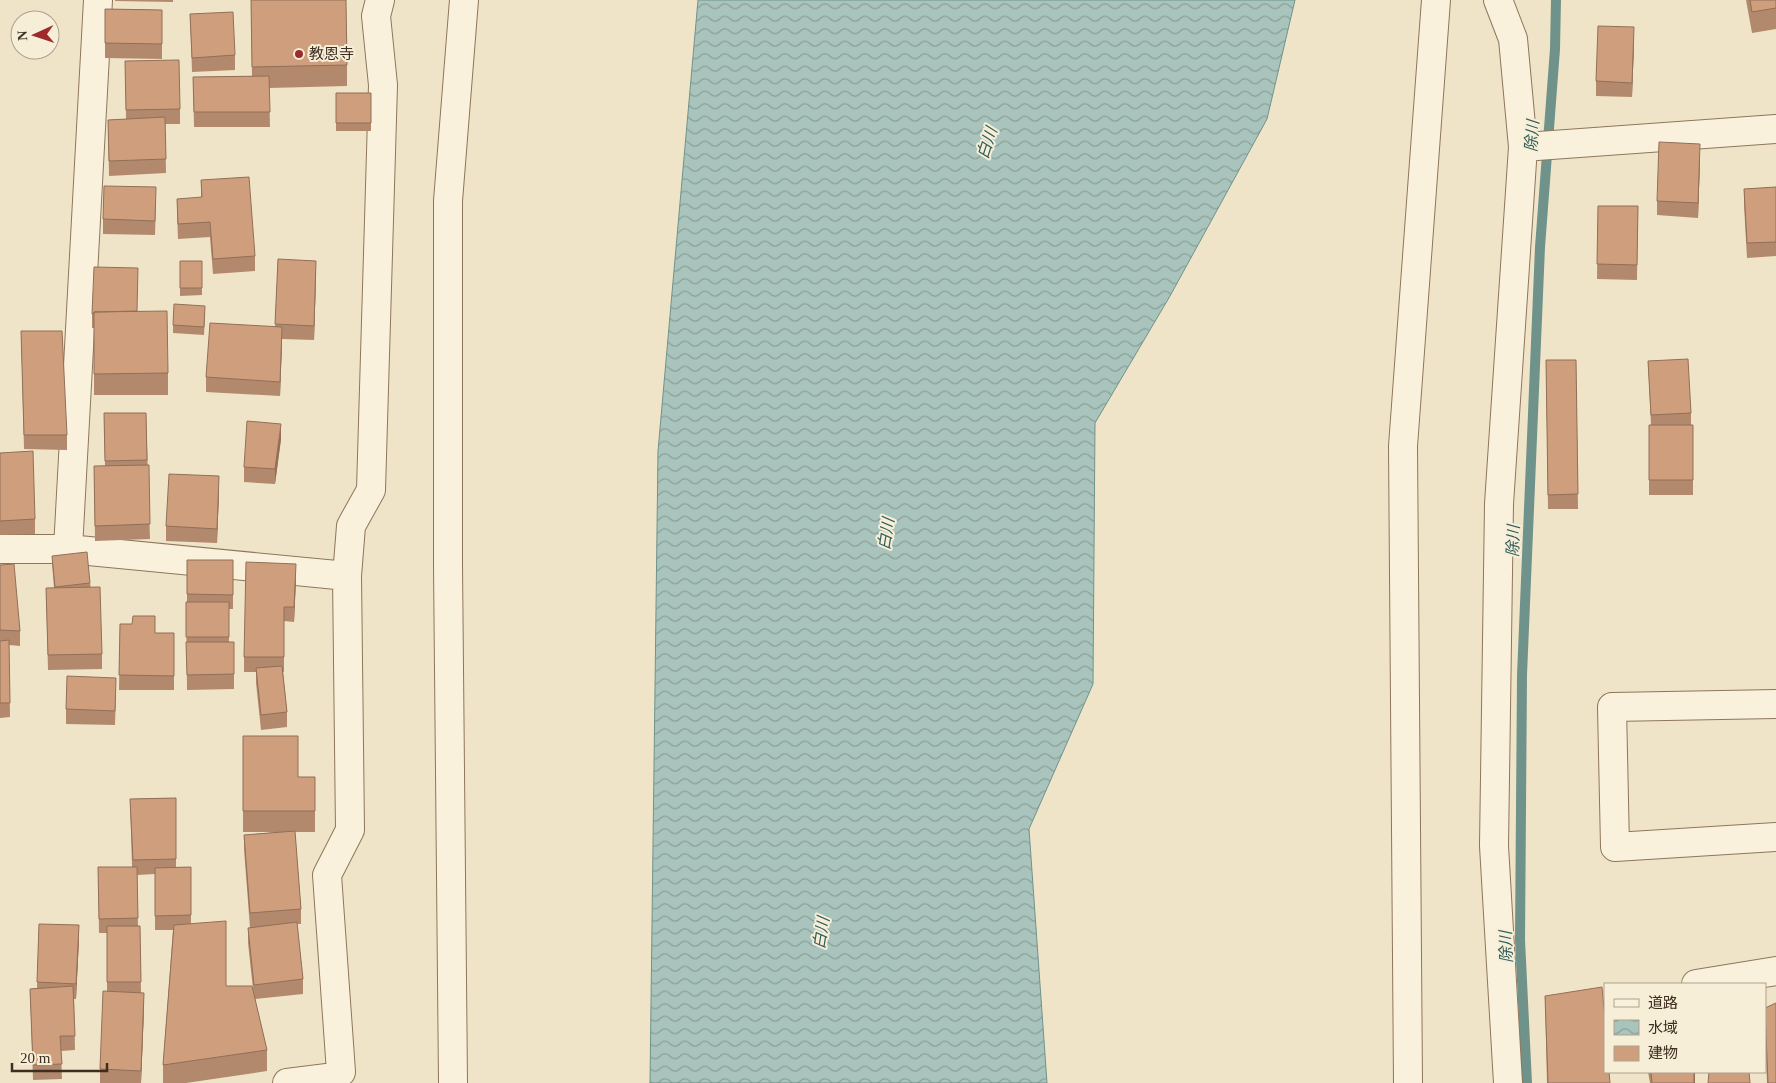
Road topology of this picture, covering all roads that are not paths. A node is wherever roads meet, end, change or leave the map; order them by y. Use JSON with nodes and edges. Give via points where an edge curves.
{"nodes":[{"id":1,"x":98,"y":0,"type":"edge"},
{"id":2,"x":380,"y":0,"type":"edge"},
{"id":3,"x":464,"y":0,"type":"edge"},
{"id":4,"x":1436,"y":0,"type":"edge"},
{"id":5,"x":1498,"y":0,"type":"edge"},
{"id":6,"x":1776,"y":129,"type":"edge"},
{"id":7,"x":1523,"y":147,"type":"junction"},
{"id":8,"x":0,"y":549,"type":"edge"},
{"id":9,"x":68,"y":549,"type":"junction"},
{"id":10,"x":347,"y":576,"type":"junction"},
{"id":11,"x":1776,"y":704,"type":"edge"},
{"id":12,"x":1776,"y":837,"type":"edge"},
{"id":13,"x":1776,"y":971,"type":"edge"},
{"id":14,"x":1702,"y":983,"type":"edge"},
{"id":15,"x":342,"y":1078,"type":"edge"},
{"id":16,"x":287,"y":1083,"type":"edge"},
{"id":17,"x":453,"y":1083,"type":"edge"},
{"id":18,"x":1408,"y":1083,"type":"edge"},
{"id":19,"x":1508,"y":1083,"type":"edge"}],
"edges":[{"from":1,"to":9,"type":"street"},
{"from":2,"to":10,"type":"street","via":[[376,16],[383,85],[371,490],[351,526]]},
{"from":3,"to":17,"type":"street","via":[[448,201]]},
{"from":4,"to":18,"type":"street","via":[[1403,446]]},
{"from":5,"to":7,"type":"street","via":[[1513,38]]},
{"from":6,"to":7,"type":"street"},
{"from":7,"to":19,"type":"street","via":[[1499,504],[1494,846]]},
{"from":8,"to":9,"type":"street"},
{"from":9,"to":10,"type":"street"},
{"from":10,"to":15,"type":"street","via":[[350,830],[327,875]]},
{"from":11,"to":12,"type":"street","via":[[1612,707],[1615,847]]},
{"from":13,"to":14,"type":"street"},
{"from":15,"to":16,"type":"street"}]}
